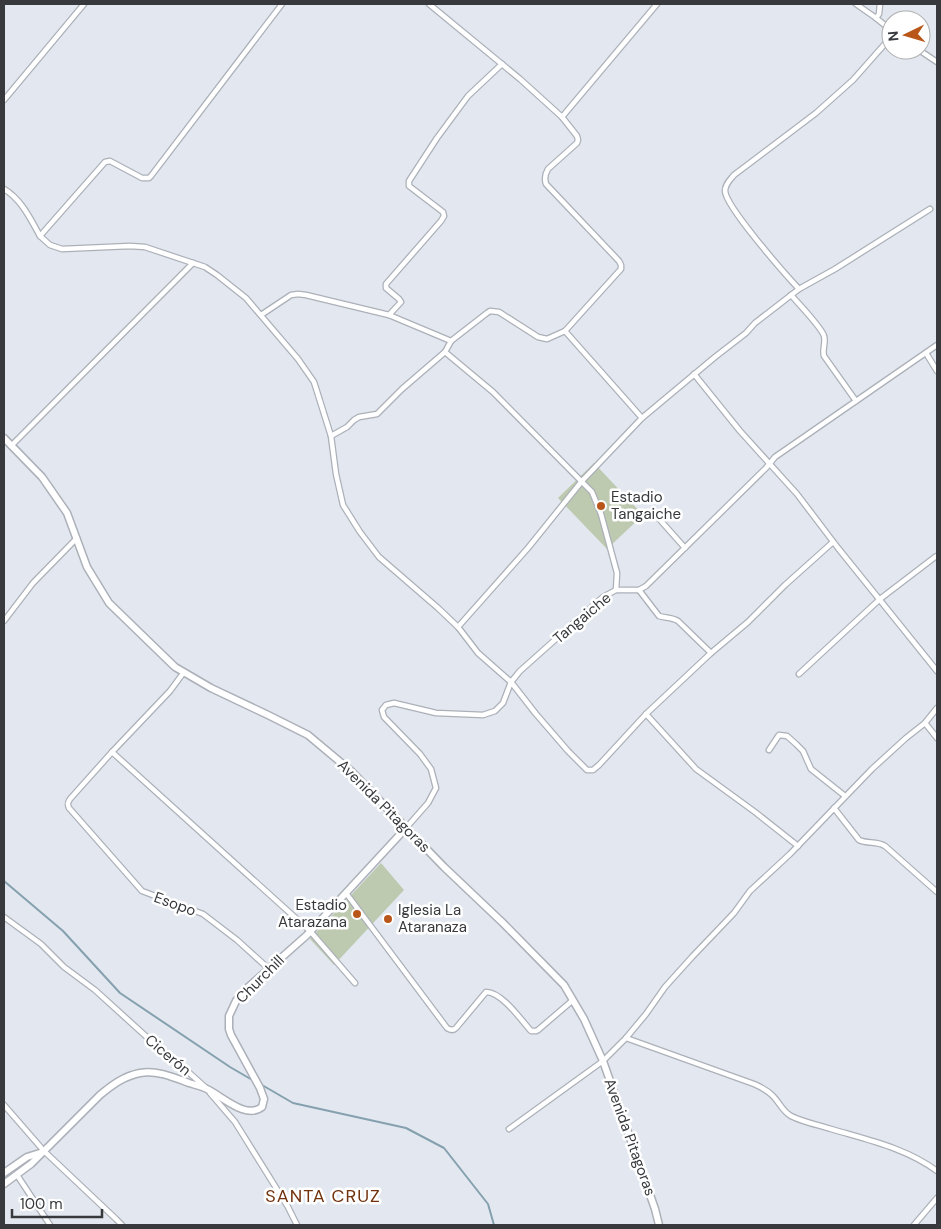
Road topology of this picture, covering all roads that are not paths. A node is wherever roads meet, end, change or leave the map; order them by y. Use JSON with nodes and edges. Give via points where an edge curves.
{"nodes":[{"id":1,"x":84,"y":4,"type":"edge"},
{"id":2,"x":271,"y":4,"type":"edge"},
{"id":3,"x":429,"y":4,"type":"edge"},
{"id":4,"x":658,"y":4,"type":"edge"},
{"id":5,"x":856,"y":4,"type":"edge"},
{"id":6,"x":880,"y":4,"type":"edge"},
{"id":7,"x":280,"y":6,"type":"edge"},
{"id":8,"x":876,"y":18,"type":"junction"},
{"id":9,"x":881,"y":22,"type":"edge"},
{"id":10,"x":881,"y":48,"type":"edge"},
{"id":11,"x":502,"y":64,"type":"junction"},
{"id":12,"x":4,"y":100,"type":"edge"},
{"id":13,"x":562,"y":117,"type":"junction"},
{"id":14,"x":4,"y":188,"type":"edge"},
{"id":15,"x":930,"y":209,"type":"dead end"},
{"id":16,"x":40,"y":236,"type":"junction"},
{"id":17,"x":193,"y":262,"type":"junction"},
{"id":18,"x":799,"y":289,"type":"junction"},
{"id":19,"x":792,"y":295,"type":"junction"},
{"id":20,"x":261,"y":315,"type":"junction"},
{"id":21,"x":390,"y":315,"type":"junction"},
{"id":22,"x":565,"y":331,"type":"junction"},
{"id":23,"x":451,"y":340,"type":"junction"},
{"id":24,"x":937,"y":345,"type":"edge"},
{"id":25,"x":445,"y":352,"type":"junction"},
{"id":26,"x":926,"y":353,"type":"junction"},
{"id":27,"x":937,"y":371,"type":"edge"},
{"id":28,"x":694,"y":374,"type":"junction"},
{"id":29,"x":856,"y":401,"type":"junction"},
{"id":30,"x":642,"y":418,"type":"junction"},
{"id":31,"x":331,"y":436,"type":"junction"},
{"id":32,"x":4,"y":438,"type":"edge"},
{"id":33,"x":11,"y":446,"type":"junction"},
{"id":34,"x":769,"y":464,"type":"junction"},
{"id":35,"x":582,"y":481,"type":"junction"},
{"id":36,"x":653,"y":512,"type":"dead end"},
{"id":37,"x":76,"y":538,"type":"junction"},
{"id":38,"x":833,"y":542,"type":"junction"},
{"id":39,"x":685,"y":548,"type":"junction"},
{"id":40,"x":937,"y":556,"type":"edge"},
{"id":41,"x":616,"y":590,"type":"junction"},
{"id":42,"x":639,"y":590,"type":"junction"},
{"id":43,"x":880,"y":599,"type":"junction"},
{"id":44,"x":4,"y":621,"type":"edge"},
{"id":45,"x":458,"y":627,"type":"junction"},
{"id":46,"x":711,"y":653,"type":"junction"},
{"id":47,"x":937,"y":671,"type":"edge"},
{"id":48,"x":184,"y":672,"type":"junction"},
{"id":49,"x":799,"y":674,"type":"dead end"},
{"id":50,"x":511,"y":682,"type":"junction"},
{"id":51,"x":937,"y":708,"type":"edge"},
{"id":52,"x":646,"y":714,"type":"junction"},
{"id":53,"x":925,"y":723,"type":"junction"},
{"id":54,"x":937,"y":738,"type":"edge"},
{"id":55,"x":769,"y":750,"type":"dead end"},
{"id":56,"x":112,"y":752,"type":"junction"},
{"id":57,"x":845,"y":796,"type":"junction"},
{"id":58,"x":834,"y":808,"type":"junction"},
{"id":59,"x":406,"y":828,"type":"junction"},
{"id":60,"x":798,"y":846,"type":"junction"},
{"id":61,"x":937,"y":892,"type":"edge"},
{"id":62,"x":346,"y":893,"type":"junction"},
{"id":63,"x":4,"y":917,"type":"edge"},
{"id":64,"x":310,"y":931,"type":"junction"},
{"id":65,"x":269,"y":969,"type":"junction"},
{"id":66,"x":355,"y":983,"type":"dead end"},
{"id":67,"x":573,"y":1000,"type":"junction"},
{"id":68,"x":626,"y":1038,"type":"junction"},
{"id":69,"x":603,"y":1061,"type":"junction"},
{"id":70,"x":207,"y":1089,"type":"junction"},
{"id":71,"x":4,"y":1105,"type":"edge"},
{"id":72,"x":509,"y":1129,"type":"dead end"},
{"id":73,"x":44,"y":1151,"type":"junction"},
{"id":74,"x":937,"y":1171,"type":"edge"},
{"id":75,"x":4,"y":1173,"type":"edge"},
{"id":76,"x":17,"y":1175,"type":"junction"},
{"id":77,"x":4,"y":1184,"type":"edge"},
{"id":78,"x":937,"y":1198,"type":"edge"},
{"id":79,"x":50,"y":1225,"type":"edge"},
{"id":80,"x":122,"y":1225,"type":"edge"},
{"id":81,"x":297,"y":1225,"type":"edge"},
{"id":82,"x":659,"y":1225,"type":"edge"},
{"id":83,"x":914,"y":1225,"type":"edge"}],
"edges":[{"from":1,"to":12,"type":"street"},
{"from":2,"to":7,"type":"street"},
{"from":3,"to":11,"type":"street"},
{"from":4,"to":13,"type":"street"},
{"from":5,"to":8,"type":"street"},
{"from":6,"to":8,"type":"street"},
{"from":7,"to":16,"type":"street","via":[[151,176],[142,178],[110,161],[105,162]]},
{"from":8,"to":9,"type":"street"},
{"from":10,"to":18,"type":"street","via":[[853,80],[816,113],[727,183],[726,198]]},
{"from":11,"to":13,"type":"street"},
{"from":11,"to":21,"type":"street","via":[[468,96],[409,181],[409,186],[444,216],[386,284],[386,288],[401,302]]},
{"from":13,"to":22,"type":"street","via":[[578,142],[548,169],[546,184],[619,261],[621,267]]},
{"from":14,"to":16,"type":"street","via":[[21,204]]},
{"from":15,"to":18,"type":"street"},
{"from":16,"to":17,"type":"street","via":[[62,249],[145,247]]},
{"from":17,"to":20,"type":"street","via":[[217,275]]},
{"from":17,"to":33,"type":"street"},
{"from":18,"to":19,"type":"street"},
{"from":19,"to":28,"type":"street"},
{"from":19,"to":29,"type":"street","via":[[822,332],[824,356]]},
{"from":20,"to":21,"type":"street","via":[[298,294]]},
{"from":20,"to":31,"type":"street","via":[[314,382]]},
{"from":21,"to":23,"type":"street"},
{"from":22,"to":23,"type":"street","via":[[542,338],[499,312],[490,311]]},
{"from":22,"to":30,"type":"street"},
{"from":23,"to":25,"type":"street"},
{"from":24,"to":26,"type":"street"},
{"from":25,"to":31,"type":"street","via":[[377,414],[359,417]]},
{"from":25,"to":35,"type":"street","via":[[493,392]]},
{"from":26,"to":27,"type":"street"},
{"from":26,"to":29,"type":"street"},
{"from":28,"to":30,"type":"street"},
{"from":28,"to":34,"type":"street"},
{"from":29,"to":34,"type":"street"},
{"from":30,"to":35,"type":"street"},
{"from":31,"to":45,"type":"street","via":[[343,505],[360,532],[378,557]]},
{"from":32,"to":33,"type":"main road","name":"Avenida Pitagoras"},
{"from":33,"to":37,"type":"main road","name":"Avenida Pitagoras","via":[[56,496]]},
{"from":34,"to":38,"type":"street","via":[[797,494]]},
{"from":34,"to":39,"type":"street"},
{"from":35,"to":41,"type":"street","via":[[592,492],[601,514],[617,573]]},
{"from":35,"to":45,"type":"street"},
{"from":36,"to":39,"type":"street"},
{"from":37,"to":44,"type":"street","via":[[33,583]]},
{"from":37,"to":48,"type":"main road","name":"Avenida Pitagoras","via":[[87,567],[109,603]]},
{"from":38,"to":43,"type":"street"},
{"from":38,"to":46,"type":"street"},
{"from":39,"to":42,"type":"street"},
{"from":40,"to":43,"type":"street"},
{"from":41,"to":42,"type":"street","name":"Tangaiche"},
{"from":41,"to":50,"type":"street","name":"Tangaiche","via":[[603,597]]},
{"from":42,"to":46,"type":"street","via":[[659,616],[678,620]]},
{"from":43,"to":47,"type":"street"},
{"from":43,"to":49,"type":"street"},
{"from":45,"to":50,"type":"street","via":[[478,653]]},
{"from":46,"to":52,"type":"street"},
{"from":48,"to":56,"type":"street"},
{"from":48,"to":59,"type":"main road","name":"Avenida Pitagoras","via":[[308,735],[351,771]]},
{"from":50,"to":52,"type":"street","via":[[568,752],[588,770],[599,765]]},
{"from":50,"to":59,"type":"street","name":"Tangaiche","via":[[503,703],[495,711],[483,715],[436,713],[394,703],[382,710],[384,717],[431,769],[436,788],[428,803]]},
{"from":51,"to":53,"type":"street"},
{"from":52,"to":60,"type":"street","via":[[696,769]]},
{"from":53,"to":54,"type":"street"},
{"from":53,"to":57,"type":"street"},
{"from":55,"to":57,"type":"street","via":[[779,735],[787,736],[803,751],[811,769]]},
{"from":56,"to":64,"type":"street"},
{"from":56,"to":65,"type":"street","name":"Esopo","via":[[70,799],[69,808],[142,891],[203,914]]},
{"from":57,"to":58,"type":"street"},
{"from":58,"to":60,"type":"street"},
{"from":58,"to":61,"type":"street","via":[[859,840],[882,844]]},
{"from":59,"to":62,"type":"main road","name":"Churchill"},
{"from":59,"to":67,"type":"main road","name":"Avenida Pitagoras","via":[[564,985]]},
{"from":60,"to":68,"type":"street","via":[[750,892],[665,987]]},
{"from":62,"to":64,"type":"main road","name":"Churchill"},
{"from":62,"to":67,"type":"street","via":[[449,1030],[456,1028],[486,992],[502,998],[534,1032]]},
{"from":63,"to":70,"type":"street","name":"Cicerón","via":[[41,944]]},
{"from":64,"to":65,"type":"main road","name":"Churchill"},
{"from":64,"to":66,"type":"street"},
{"from":65,"to":70,"type":"main road","name":"Churchill","via":[[236,1001],[228,1022],[231,1035],[260,1088],[264,1103],[259,1109],[246,1111]]},
{"from":67,"to":69,"type":"main road","name":"Avenida Pitagoras"},
{"from":68,"to":69,"type":"street"},
{"from":68,"to":74,"type":"street","via":[[764,1088],[793,1117],[888,1145]]},
{"from":69,"to":72,"type":"street"},
{"from":69,"to":82,"type":"main road","name":"Avenida Pitagoras"},
{"from":70,"to":73,"type":"main road","via":[[163,1074],[142,1073],[126,1077],[100,1095]]},
{"from":70,"to":81,"type":"street","name":"Cicerón","via":[[235,1122]]},
{"from":71,"to":73,"type":"street"},
{"from":73,"to":75,"type":"main road","via":[[26,1157]]},
{"from":73,"to":76,"type":"main road"},
{"from":73,"to":80,"type":"street"},
{"from":76,"to":77,"type":"main road"},
{"from":76,"to":79,"type":"street"},
{"from":78,"to":83,"type":"street"}]}
